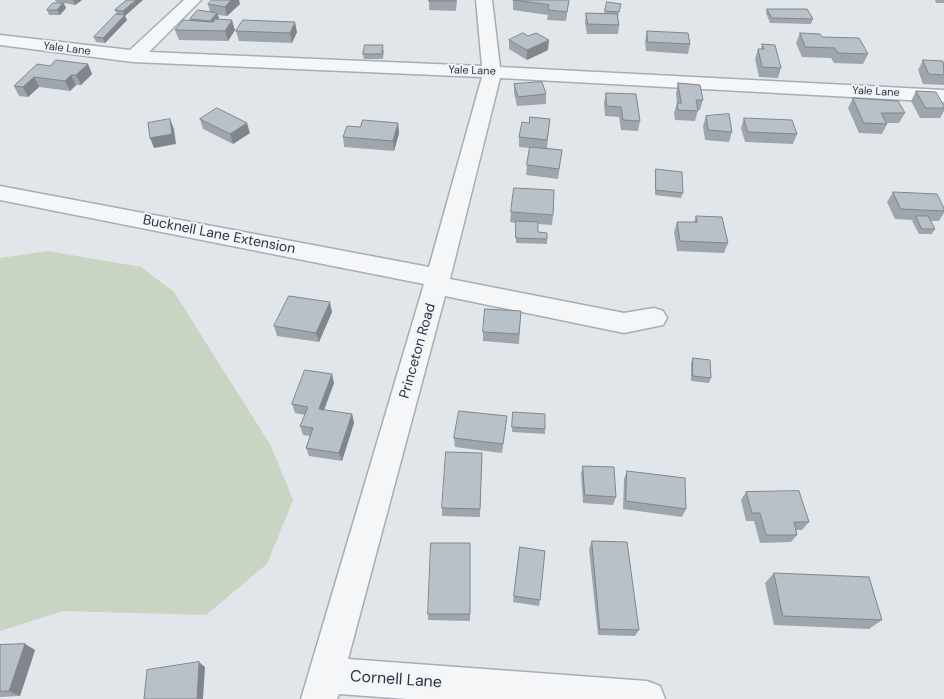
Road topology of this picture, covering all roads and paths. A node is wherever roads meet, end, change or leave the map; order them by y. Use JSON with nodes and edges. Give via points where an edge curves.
{"nodes":[{"id":1,"x":192,"y":0,"type":"edge"},
{"id":2,"x":484,"y":0,"type":"edge"},
{"id":3,"x":0,"y":40,"type":"edge"},
{"id":4,"x":133,"y":57,"type":"junction"},
{"id":5,"x":492,"y":72,"type":"junction"},
{"id":6,"x":944,"y":96,"type":"edge"},
{"id":7,"x":0,"y":192,"type":"edge"},
{"id":8,"x":437,"y":281,"type":"junction"},
{"id":9,"x":654,"y":318,"type":"dead end"},
{"id":10,"x":322,"y":687,"type":"edge"},
{"id":11,"x":647,"y":699,"type":"edge"}],
"edges":[{"from":1,"to":4,"type":"street"},
{"from":2,"to":5,"type":"street","name":"Princeton Road"},
{"from":3,"to":4,"type":"street","name":"Yale Lane"},
{"from":4,"to":5,"type":"street","name":"Yale Lane"},
{"from":5,"to":6,"type":"street","name":"Yale Lane"},
{"from":5,"to":8,"type":"street","name":"Princeton Road"},
{"from":7,"to":8,"type":"street","name":"Bucknell Lane Extension"},
{"from":8,"to":9,"type":"street","name":"Bucknell Lane Extension","via":[[624,323]]},
{"from":8,"to":10,"type":"street","name":"Princeton Road"},
{"from":10,"to":11,"type":"street","name":"Cornell Lane"}]}
